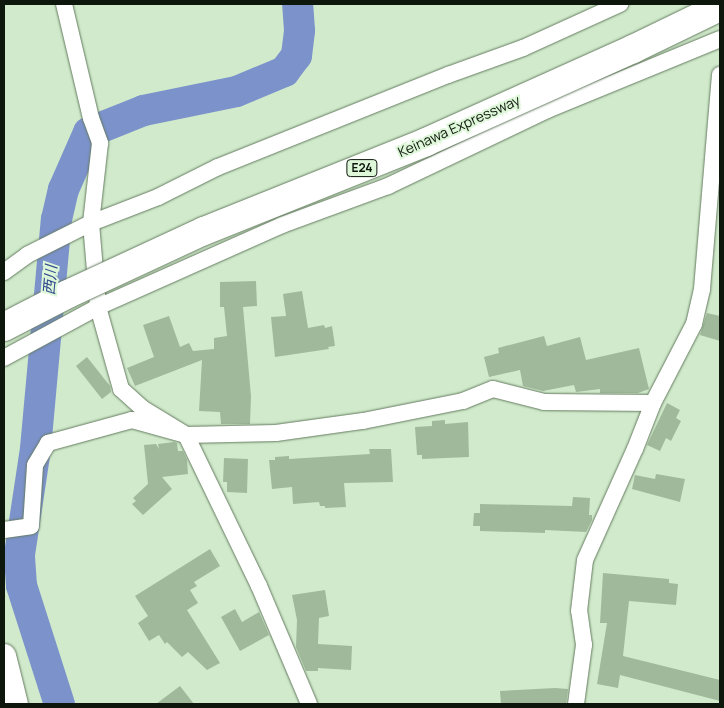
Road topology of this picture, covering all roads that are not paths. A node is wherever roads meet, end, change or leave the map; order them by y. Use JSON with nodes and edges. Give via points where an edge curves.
{"nodes":[{"id":1,"x":64,"y":4,"type":"edge"},
{"id":2,"x":620,"y":4,"type":"edge"},
{"id":3,"x":720,"y":7,"type":"edge"},
{"id":4,"x":720,"y":39,"type":"edge"},
{"id":5,"x":720,"y":75,"type":"edge"},
{"id":6,"x":91,"y":223,"type":"junction"},
{"id":7,"x":4,"y":272,"type":"edge"},
{"id":8,"x":98,"y":307,"type":"junction"},
{"id":9,"x":4,"y":327,"type":"edge"},
{"id":10,"x":4,"y":358,"type":"edge"},
{"id":11,"x":652,"y":403,"type":"junction"},
{"id":12,"x":186,"y":435,"type":"junction"},
{"id":13,"x":4,"y":530,"type":"edge"},
{"id":14,"x":4,"y":656,"type":"edge"},
{"id":15,"x":16,"y":704,"type":"edge"},
{"id":16,"x":309,"y":704,"type":"edge"},
{"id":17,"x":576,"y":704,"type":"edge"}],
"edges":[{"from":1,"to":6,"type":"street","via":[[100,143]]},
{"from":2,"to":6,"type":"street","via":[[523,48],[227,164],[158,198]]},
{"from":3,"to":9,"type":"highway","name":"Keinawa Expressway","number":"E24","bridge":true,"via":[[426,142],[204,231]]},
{"from":4,"to":8,"type":"street","via":[[547,110],[388,186],[282,225]]},
{"from":5,"to":11,"type":"street","via":[[702,289],[694,324]]},
{"from":6,"to":7,"type":"street","via":[[27,256]]},
{"from":6,"to":8,"type":"street"},
{"from":8,"to":10,"type":"street"},
{"from":8,"to":12,"type":"street","via":[[121,389],[142,408]]},
{"from":11,"to":12,"type":"street","via":[[544,402],[493,389],[463,401],[363,421],[276,433]]},
{"from":11,"to":17,"type":"street","via":[[585,560],[579,611],[584,645]]},
{"from":12,"to":13,"type":"street","via":[[132,420],[48,444],[35,465],[31,526]]},
{"from":12,"to":16,"type":"street","via":[[259,586]]},
{"from":14,"to":15,"type":"street"}]}
